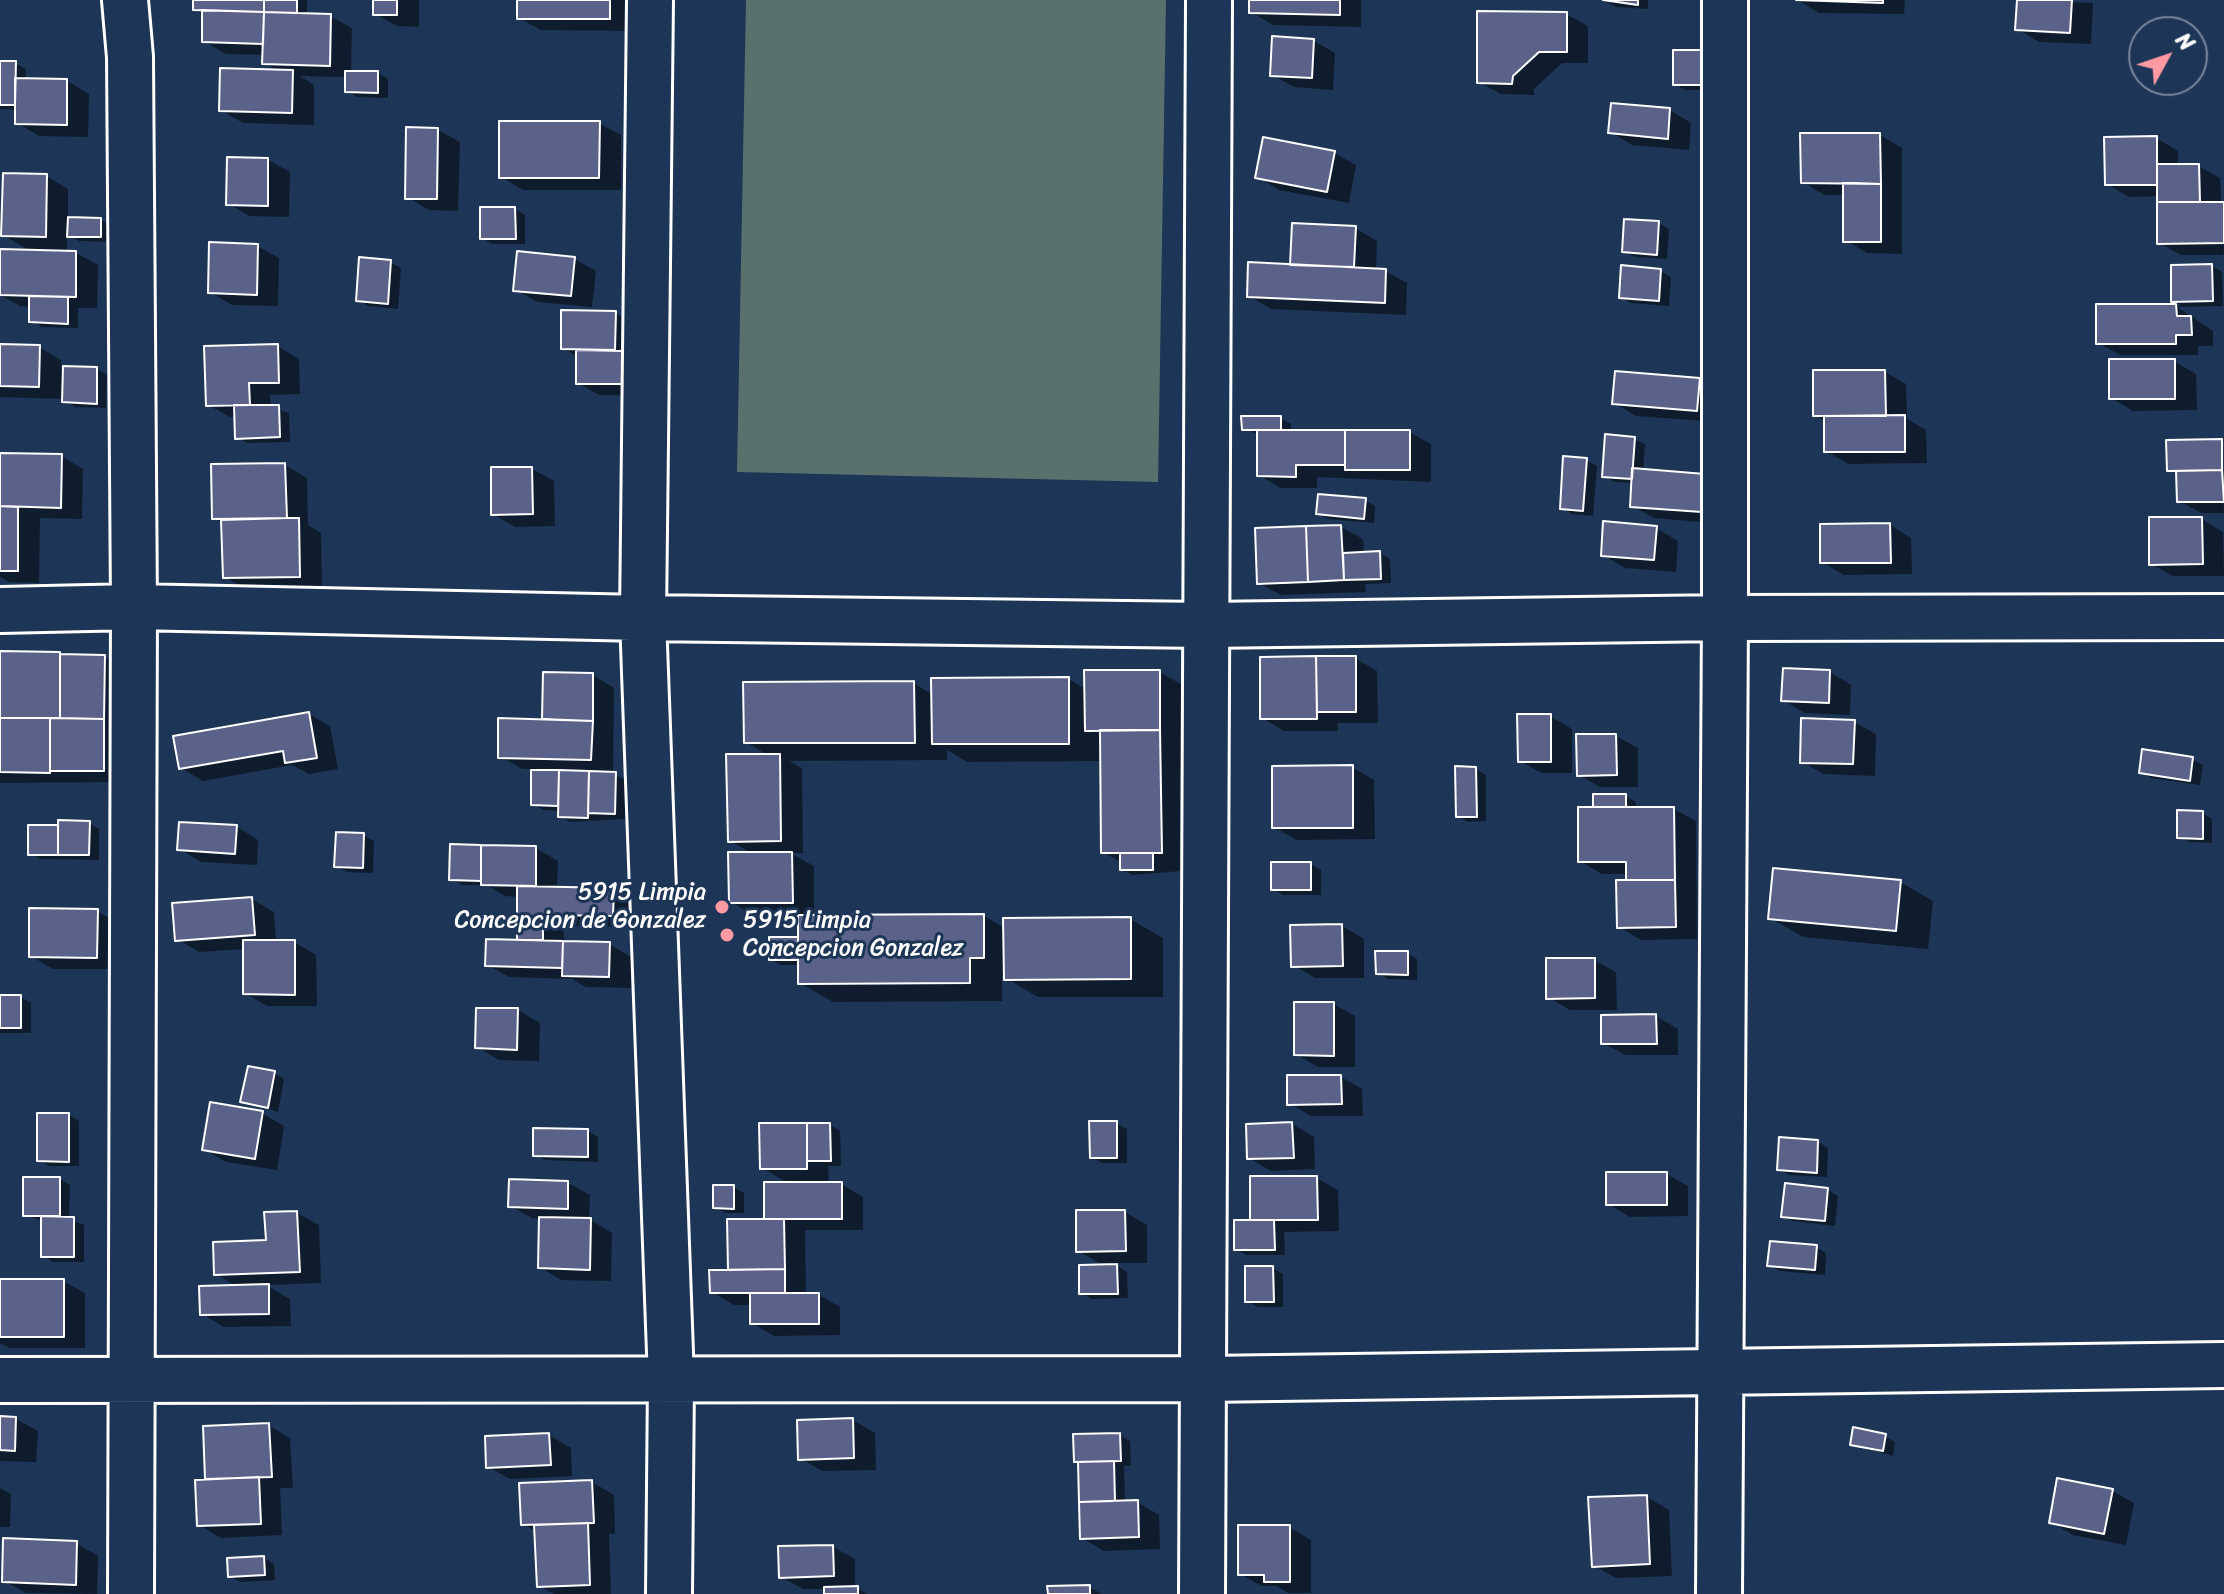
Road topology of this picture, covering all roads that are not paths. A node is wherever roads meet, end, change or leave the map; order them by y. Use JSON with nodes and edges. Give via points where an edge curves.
{"nodes":[{"id":1,"x":125,"y":0,"type":"edge"},
{"id":2,"x":138,"y":0,"type":"edge"},
{"id":3,"x":650,"y":0,"type":"edge"},
{"id":4,"x":1209,"y":0,"type":"edge"},
{"id":5,"x":1725,"y":0,"type":"edge"},
{"id":6,"x":130,"y":57,"type":"junction"},
{"id":7,"x":134,"y":607,"type":"junction"},
{"id":8,"x":0,"y":610,"type":"edge"},
{"id":9,"x":2224,"y":617,"type":"edge"},
{"id":10,"x":643,"y":618,"type":"junction"},
{"id":11,"x":1725,"y":618,"type":"junction"},
{"id":12,"x":1206,"y":625,"type":"junction"},
{"id":13,"x":2224,"y":1365,"type":"edge"},
{"id":14,"x":1723,"y":1372,"type":"junction"},
{"id":15,"x":1203,"y":1379,"type":"junction"},
{"id":16,"x":0,"y":1380,"type":"edge"},
{"id":17,"x":671,"y":1380,"type":"junction"},
{"id":18,"x":132,"y":1381,"type":"junction"},
{"id":19,"x":131,"y":1594,"type":"edge"},
{"id":20,"x":669,"y":1594,"type":"edge"},
{"id":21,"x":1202,"y":1594,"type":"edge"},
{"id":22,"x":1719,"y":1594,"type":"edge"}],
"edges":[{"from":1,"to":6,"type":"street"},
{"from":2,"to":6,"type":"street"},
{"from":3,"to":10,"type":"street"},
{"from":4,"to":12,"type":"street"},
{"from":5,"to":11,"type":"street"},
{"from":6,"to":7,"type":"street"},
{"from":7,"to":8,"type":"street"},
{"from":7,"to":10,"type":"street"},
{"from":7,"to":18,"type":"street"},
{"from":9,"to":11,"type":"street"},
{"from":10,"to":12,"type":"street"},
{"from":10,"to":17,"type":"street"},
{"from":11,"to":12,"type":"street"},
{"from":11,"to":14,"type":"street"},
{"from":12,"to":15,"type":"street"},
{"from":13,"to":14,"type":"street"},
{"from":14,"to":15,"type":"street"},
{"from":14,"to":22,"type":"street"},
{"from":15,"to":17,"type":"street"},
{"from":15,"to":21,"type":"street"},
{"from":16,"to":18,"type":"street"},
{"from":17,"to":18,"type":"street"},
{"from":17,"to":20,"type":"street"},
{"from":18,"to":19,"type":"street"}]}
